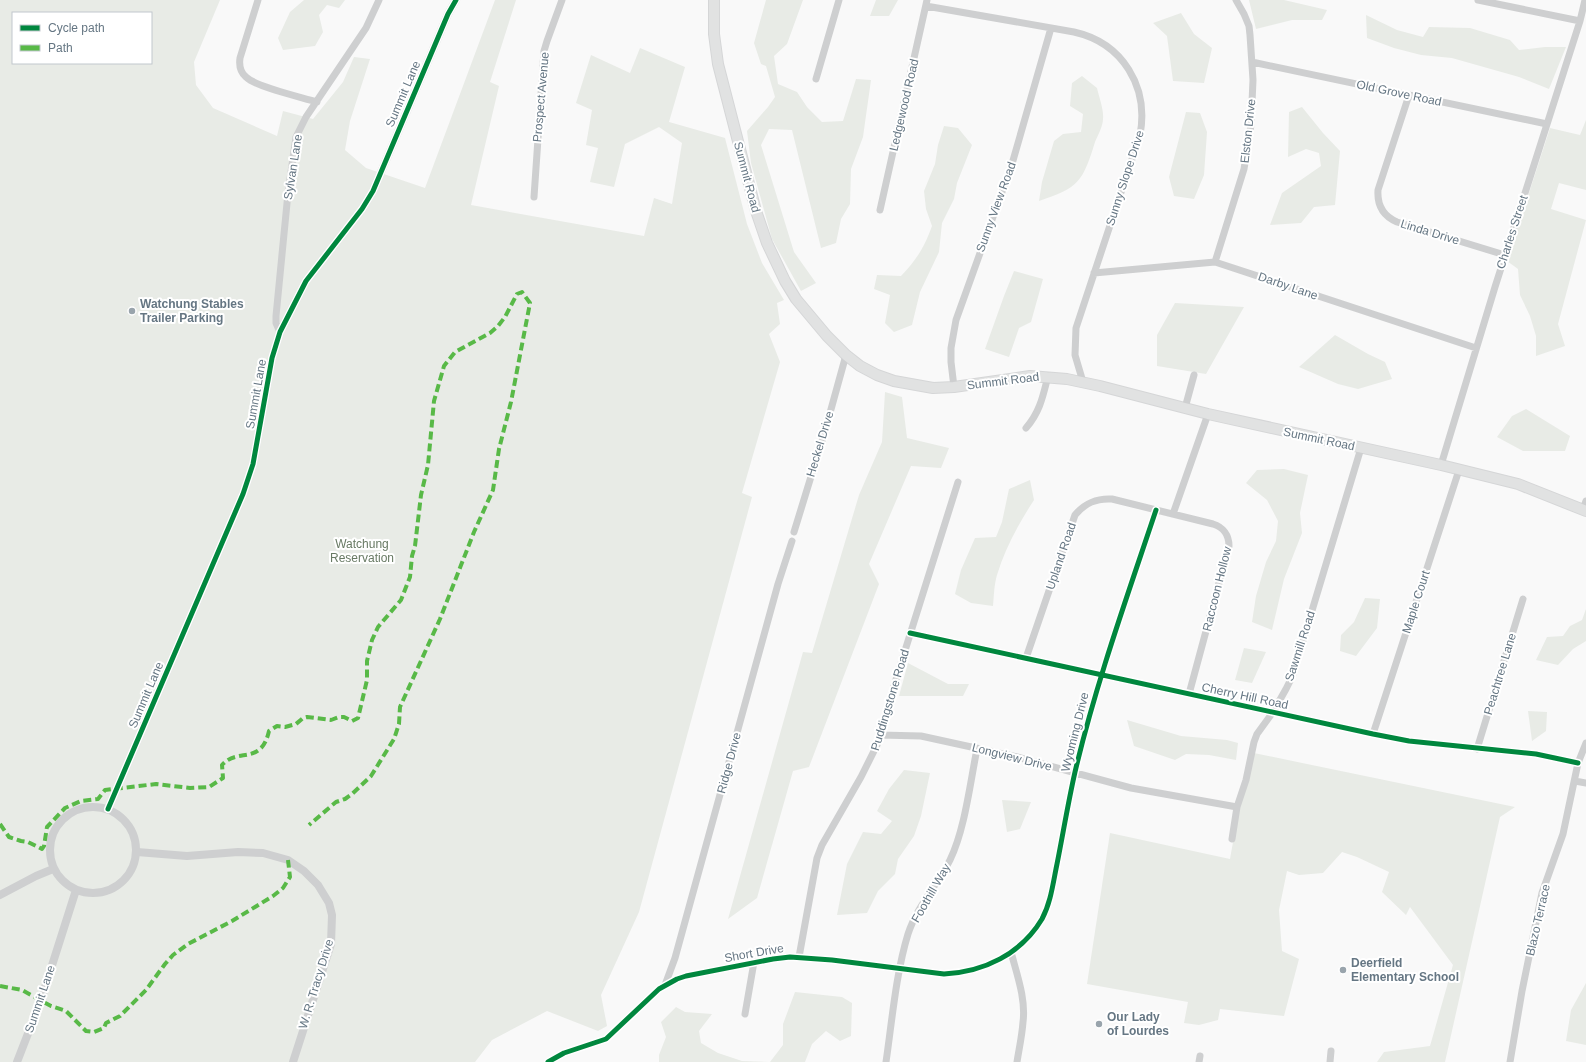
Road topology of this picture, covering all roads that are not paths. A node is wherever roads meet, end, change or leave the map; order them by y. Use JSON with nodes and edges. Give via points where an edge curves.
{"nodes":[{"id":1,"x":258,"y":0,"type":"edge"},
{"id":2,"x":379,"y":0,"type":"edge"},
{"id":3,"x":456,"y":0,"type":"edge"},
{"id":4,"x":562,"y":0,"type":"edge"},
{"id":5,"x":714,"y":0,"type":"edge"},
{"id":6,"x":839,"y":0,"type":"edge"},
{"id":7,"x":1236,"y":0,"type":"edge"},
{"id":8,"x":1478,"y":0,"type":"edge"},
{"id":9,"x":1585,"y":0,"type":"edge"},
{"id":10,"x":927,"y":3,"type":"edge"},
{"id":11,"x":1580,"y":21,"type":"junction"},
{"id":12,"x":1051,"y":28,"type":"junction"},
{"id":13,"x":1252,"y":62,"type":"junction"},
{"id":14,"x":816,"y":79,"type":"dead end"},
{"id":15,"x":1409,"y":95,"type":"junction"},
{"id":16,"x":317,"y":102,"type":"junction"},
{"id":17,"x":1547,"y":124,"type":"junction"},
{"id":18,"x":534,"y":197,"type":"dead end"},
{"id":19,"x":880,"y":210,"type":"dead end"},
{"id":20,"x":1505,"y":255,"type":"junction"},
{"id":21,"x":1215,"y":262,"type":"junction"},
{"id":22,"x":1094,"y":273,"type":"junction"},
{"id":23,"x":280,"y":332,"type":"junction"},
{"id":24,"x":1476,"y":348,"type":"junction"},
{"id":25,"x":846,"y":355,"type":"junction"},
{"id":26,"x":1194,"y":375,"type":"dead end"},
{"id":27,"x":1048,"y":376,"type":"junction"},
{"id":28,"x":1083,"y":382,"type":"junction"},
{"id":29,"x":954,"y":387,"type":"junction"},
{"id":30,"x":1185,"y":408,"type":"junction"},
{"id":31,"x":1208,"y":414,"type":"junction"},
{"id":32,"x":1026,"y":428,"type":"dead end"},
{"id":33,"x":1361,"y":448,"type":"junction"},
{"id":34,"x":1441,"y":465,"type":"junction"},
{"id":35,"x":1459,"y":470,"type":"junction"},
{"id":36,"x":958,"y":482,"type":"dead end"},
{"id":37,"x":1585,"y":507,"type":"edge"},
{"id":38,"x":1156,"y":510,"type":"junction"},
{"id":39,"x":1173,"y":514,"type":"junction"},
{"id":40,"x":794,"y":532,"type":"dead end"},
{"id":41,"x":792,"y":541,"type":"dead end"},
{"id":42,"x":1523,"y":599,"type":"dead end"},
{"id":43,"x":910,"y":632,"type":"junction"},
{"id":44,"x":1026,"y":658,"type":"junction"},
{"id":45,"x":1101,"y":674,"type":"junction"},
{"id":46,"x":1189,"y":694,"type":"junction"},
{"id":47,"x":1273,"y":712,"type":"junction"},
{"id":48,"x":880,"y":734,"type":"junction"},
{"id":49,"x":1373,"y":734,"type":"junction"},
{"id":50,"x":1586,"y":743,"type":"edge"},
{"id":51,"x":977,"y":749,"type":"junction"},
{"id":52,"x":1477,"y":749,"type":"junction"},
{"id":53,"x":1578,"y":763,"type":"junction"},
{"id":54,"x":1075,"y":773,"type":"junction"},
{"id":55,"x":1576,"y":781,"type":"junction"},
{"id":56,"x":1586,"y":783,"type":"edge"},
{"id":57,"x":1237,"y":807,"type":"junction"},
{"id":58,"x":108,"y":809,"type":"junction"},
{"id":59,"x":1232,"y":839,"type":"dead end"},
{"id":60,"x":137,"y":852,"type":"junction"},
{"id":61,"x":53,"y":869,"type":"junction"},
{"id":62,"x":76,"y":890,"type":"junction"},
{"id":63,"x":0,"y":895,"type":"edge"},
{"id":64,"x":1011,"y":952,"type":"junction"},
{"id":65,"x":799,"y":957,"type":"junction"},
{"id":66,"x":754,"y":962,"type":"junction"},
{"id":67,"x":900,"y":968,"type":"junction"},
{"id":68,"x":666,"y":985,"type":"junction"},
{"id":69,"x":745,"y":1014,"type":"dead end"},
{"id":70,"x":1331,"y":1051,"type":"dead end"},
{"id":71,"x":17,"y":1062,"type":"edge"},
{"id":72,"x":292,"y":1062,"type":"edge"},
{"id":73,"x":548,"y":1062,"type":"edge"},
{"id":74,"x":886,"y":1062,"type":"edge"},
{"id":75,"x":1017,"y":1062,"type":"edge"},
{"id":76,"x":1330,"y":1062,"type":"edge"},
{"id":77,"x":1510,"y":1062,"type":"edge"}],
"edges":[{"from":1,"to":16,"type":"street","via":[[240,58],[242,72],[252,82]]},
{"from":2,"to":16,"type":"street","name":"Sylvan Lane","via":[[366,28]]},
{"from":3,"to":23,"type":"street","name":"Summit Lane","via":[[373,192],[306,281]]},
{"from":4,"to":18,"type":"street","name":"Prospect Avenue","via":[[544,52]]},
{"from":5,"to":25,"type":"main road","name":"Summit Road","via":[[714,34],[718,64],[763,233],[796,299]]},
{"from":6,"to":14,"type":"street"},
{"from":7,"to":13,"type":"street","name":"Elston Drive","via":[[1249,26]]},
{"from":8,"to":11,"type":"street"},
{"from":9,"to":11,"type":"street","name":"Charles Street"},
{"from":10,"to":12,"type":"street","name":"Sunny Slope Drive"},
{"from":10,"to":19,"type":"street","name":"Ledgewood Road"},
{"from":11,"to":17,"type":"street","name":"Charles Street"},
{"from":12,"to":22,"type":"street","name":"Sunny Slope Drive","via":[[1088,36],[1110,49],[1128,68],[1141,100],[1140,135]]},
{"from":12,"to":29,"type":"street","name":"Sunny View Road","via":[[1012,164],[956,320],[951,362]]},
{"from":13,"to":15,"type":"street","name":"Old Grove Road"},
{"from":13,"to":21,"type":"street","name":"Elston Drive","via":[[1250,125],[1244,169]]},
{"from":15,"to":17,"type":"street","name":"Old Grove Road"},
{"from":15,"to":20,"type":"street","name":"Linda Drive","via":[[1378,190],[1378,201],[1383,212],[1397,222]]},
{"from":16,"to":23,"type":"street","name":"Sylvan Lane","via":[[296,137],[276,316]]},
{"from":17,"to":20,"type":"street","name":"Charles Street"},
{"from":20,"to":24,"type":"street","name":"Charles Street"},
{"from":21,"to":22,"type":"street","name":"Darby Lane"},
{"from":21,"to":24,"type":"street","name":"Darby Lane"},
{"from":22,"to":28,"type":"street","name":"Sunny Slope Drive","via":[[1075,337],[1076,364]]},
{"from":23,"to":58,"type":"street","name":"Summit Lane","via":[[272,358],[254,459],[243,494]]},
{"from":24,"to":34,"type":"street","name":"Charles Street"},
{"from":25,"to":29,"type":"main road","name":"Summit Road","via":[[860,366],[894,381],[933,388]]},
{"from":25,"to":40,"type":"street","name":"Heckel Drive"},
{"from":26,"to":30,"type":"street"},
{"from":27,"to":28,"type":"main road","name":"Summit Road"},
{"from":27,"to":29,"type":"main road","name":"Summit Road"},
{"from":27,"to":32,"type":"street","via":[[1039,410]]},
{"from":28,"to":30,"type":"main road","name":"Summit Road"},
{"from":30,"to":31,"type":"main road","name":"Summit Road"},
{"from":31,"to":33,"type":"main road","name":"Summit Road"},
{"from":31,"to":39,"type":"street"},
{"from":33,"to":34,"type":"main road","name":"Summit Road"},
{"from":33,"to":47,"type":"street","name":"Sawmill Road","via":[[1292,676]]},
{"from":34,"to":35,"type":"main road","name":"Summit Road"},
{"from":35,"to":37,"type":"main road","name":"Summit Road","via":[[1518,484]]},
{"from":35,"to":49,"type":"street","name":"Maple Court"},
{"from":36,"to":43,"type":"street","name":"Puddingstone Road"},
{"from":38,"to":39,"type":"street","name":"Raccoon Hollow"},
{"from":38,"to":44,"type":"street","name":"Upland Road","via":[[1112,498],[1093,501],[1080,509],[1072,522]]},
{"from":38,"to":45,"type":"street","name":"Wyoming Drive"},
{"from":39,"to":46,"type":"street","name":"Raccoon Hollow","via":[[1217,525],[1225,532],[1229,542]]},
{"from":41,"to":68,"type":"street","name":"Ridge Drive"},
{"from":42,"to":52,"type":"street","name":"Peachtree Lane"},
{"from":43,"to":44,"type":"street","name":"Cherry Hill Road"},
{"from":43,"to":48,"type":"street","name":"Puddingstone Road"},
{"from":44,"to":45,"type":"street","name":"Cherry Hill Road"},
{"from":45,"to":46,"type":"street","name":"Cherry Hill Road"},
{"from":45,"to":54,"type":"street","name":"Wyoming Drive"},
{"from":46,"to":47,"type":"street","name":"Cherry Hill Road"},
{"from":47,"to":49,"type":"street","name":"Cherry Hill Road"},
{"from":47,"to":57,"type":"street","name":"Sawmill Road","via":[[1257,734]]},
{"from":48,"to":51,"type":"street","name":"Longview Drive","via":[[921,736]]},
{"from":48,"to":65,"type":"street","name":"Puddingstone Road","via":[[871,760],[817,858]]},
{"from":49,"to":52,"type":"street","name":"Cherry Hill Road"},
{"from":50,"to":53,"type":"street","name":"Blazo Terrace"},
{"from":51,"to":54,"type":"street","name":"Longview Drive"},
{"from":51,"to":67,"type":"street","name":"Foothill Way","via":[[956,845],[914,918]]},
{"from":52,"to":53,"type":"street","name":"Cherry Hill Road","via":[[1536,754]]},
{"from":53,"to":55,"type":"street","name":"Blazo Terrace"},
{"from":54,"to":57,"type":"street","name":"Longview Drive","via":[[1131,788]]},
{"from":54,"to":64,"type":"street","name":"Wyoming Drive","via":[[1050,901],[1035,929]]},
{"from":55,"to":56,"type":"street"},
{"from":55,"to":77,"type":"street","name":"Blazo Terrace","via":[[1563,834],[1542,893]]},
{"from":57,"to":59,"type":"street","name":"Sawmill Road"},
{"from":58,"to":60,"type":"street","via":[[120,816],[129,826],[135,838]]},
{"from":58,"to":61,"type":"street","via":[[94,806],[79,808],[66,815],[56,826],[50,840],[49,855]]},
{"from":60,"to":62,"type":"street","via":[[134,865],[127,877],[116,887],[90,894]]},
{"from":60,"to":72,"type":"street","name":"W. R. Tracy Drive","via":[[187,856],[263,853],[288,860],[318,885],[329,903],[332,915],[331,944]]},
{"from":61,"to":62,"type":"street","via":[[63,881]]},
{"from":61,"to":63,"type":"street"},
{"from":62,"to":71,"type":"street","name":"Summit Lane","via":[[41,1000]]},
{"from":64,"to":67,"type":"street","name":"Short Drive","via":[[989,965],[967,972],[944,974]]},
{"from":64,"to":75,"type":"street","via":[[1024,1010]]},
{"from":65,"to":66,"type":"street","name":"Short Drive"},
{"from":65,"to":67,"type":"street","name":"Short Drive"},
{"from":66,"to":68,"type":"street","name":"Short Drive","via":[[686,976]]},
{"from":66,"to":69,"type":"street"},
{"from":67,"to":74,"type":"street","name":"Foothill Way"},
{"from":68,"to":73,"type":"street","name":"Short Drive","via":[[606,1039],[564,1053]]},
{"from":70,"to":76,"type":"street"}]}
